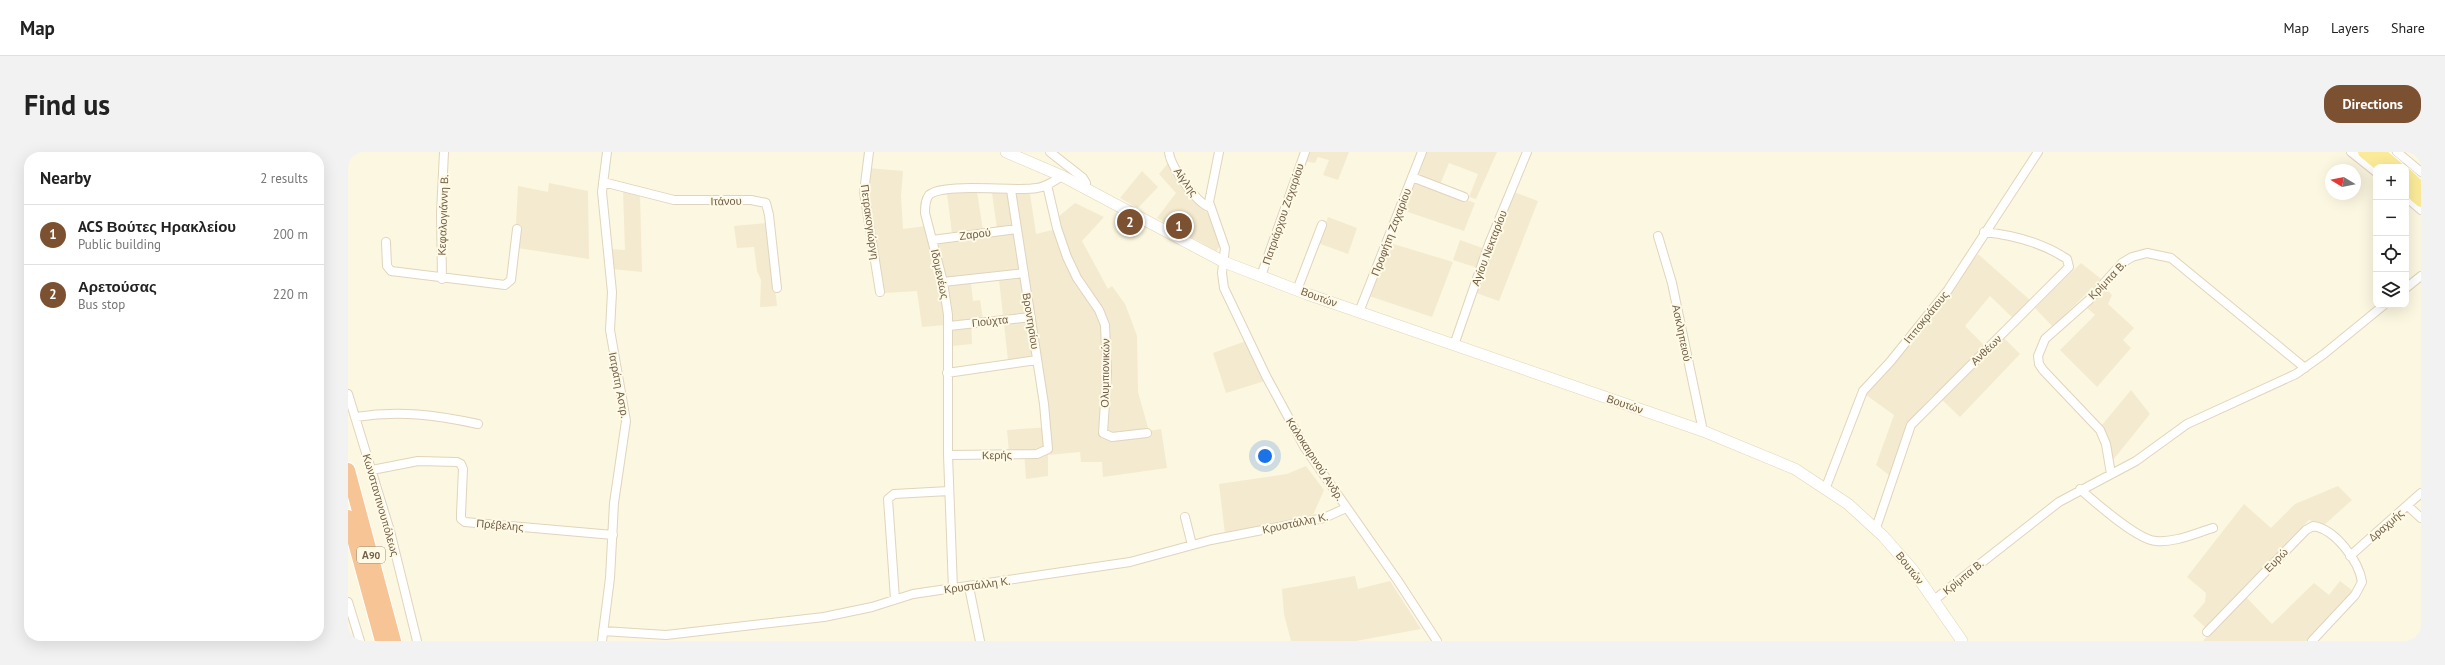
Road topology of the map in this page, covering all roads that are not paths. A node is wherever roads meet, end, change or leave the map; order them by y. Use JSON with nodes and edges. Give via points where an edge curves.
{"nodes":[{"id":1,"x":444,"y":152,"type":"edge"},
{"id":2,"x":607,"y":152,"type":"edge"},
{"id":3,"x":870,"y":152,"type":"edge"},
{"id":4,"x":1006,"y":152,"type":"edge"},
{"id":5,"x":1050,"y":152,"type":"edge"},
{"id":6,"x":1169,"y":152,"type":"edge"},
{"id":7,"x":1219,"y":152,"type":"edge"},
{"id":8,"x":1305,"y":152,"type":"edge"},
{"id":9,"x":1422,"y":152,"type":"edge"},
{"id":10,"x":1527,"y":152,"type":"edge"},
{"id":11,"x":2038,"y":152,"type":"edge"},
{"id":12,"x":2351,"y":152,"type":"edge"},
{"id":13,"x":2364,"y":152,"type":"edge"},
{"id":14,"x":2379,"y":152,"type":"edge"},
{"id":15,"x":2397,"y":152,"type":"edge"},
{"id":16,"x":2378,"y":164,"type":"edge"},
{"id":17,"x":2393,"y":164,"type":"edge"},
{"id":18,"x":2373,"y":170,"type":"edge"},
{"id":19,"x":2421,"y":172,"type":"edge"},
{"id":20,"x":1062,"y":176,"type":"junction"},
{"id":21,"x":1412,"y":177,"type":"junction"},
{"id":22,"x":2409,"y":177,"type":"edge"},
{"id":23,"x":603,"y":182,"type":"junction"},
{"id":24,"x":1047,"y":185,"type":"junction"},
{"id":25,"x":2421,"y":188,"type":"edge"},
{"id":26,"x":1085,"y":189,"type":"junction"},
{"id":27,"x":1011,"y":190,"type":"junction"},
{"id":28,"x":2409,"y":191,"type":"edge"},
{"id":29,"x":1464,"y":197,"type":"dead end"},
{"id":30,"x":2409,"y":200,"type":"edge"},
{"id":31,"x":2421,"y":201,"type":"edge"},
{"id":32,"x":1209,"y":207,"type":"junction"},
{"id":33,"x":2421,"y":210,"type":"edge"},
{"id":34,"x":1322,"y":225,"type":"dead end"},
{"id":35,"x":517,"y":229,"type":"dead end"},
{"id":36,"x":1017,"y":229,"type":"junction"},
{"id":37,"x":1984,"y":232,"type":"junction"},
{"id":38,"x":1658,"y":236,"type":"dead end"},
{"id":39,"x":932,"y":240,"type":"junction"},
{"id":40,"x":386,"y":242,"type":"dead end"},
{"id":41,"x":1224,"y":262,"type":"junction"},
{"id":42,"x":1024,"y":272,"type":"junction"},
{"id":43,"x":1261,"y":276,"type":"junction"},
{"id":44,"x":2421,"y":276,"type":"edge"},
{"id":45,"x":442,"y":279,"type":"junction"},
{"id":46,"x":943,"y":282,"type":"junction"},
{"id":47,"x":2409,"y":286,"type":"edge"},
{"id":48,"x":777,"y":288,"type":"dead end"},
{"id":49,"x":1298,"y":290,"type":"junction"},
{"id":50,"x":880,"y":292,"type":"dead end"},
{"id":51,"x":2380,"y":308,"type":"edge"},
{"id":52,"x":1359,"y":312,"type":"junction"},
{"id":53,"x":1031,"y":317,"type":"junction"},
{"id":54,"x":949,"y":326,"type":"junction"},
{"id":55,"x":1454,"y":345,"type":"junction"},
{"id":56,"x":1037,"y":360,"type":"junction"},
{"id":57,"x":2305,"y":368,"type":"junction"},
{"id":58,"x":947,"y":373,"type":"junction"},
{"id":59,"x":348,"y":394,"type":"edge"},
{"id":60,"x":356,"y":417,"type":"junction"},
{"id":61,"x":478,"y":424,"type":"dead end"},
{"id":62,"x":1703,"y":432,"type":"junction"},
{"id":63,"x":1147,"y":433,"type":"dead end"},
{"id":64,"x":1046,"y":451,"type":"joint"},
{"id":65,"x":948,"y":455,"type":"junction"},
{"id":66,"x":348,"y":470,"type":"edge"},
{"id":67,"x":372,"y":470,"type":"junction"},
{"id":68,"x":2111,"y":474,"type":"junction"},
{"id":69,"x":1826,"y":487,"type":"junction"},
{"id":70,"x":2080,"y":489,"type":"junction"},
{"id":71,"x":949,"y":491,"type":"junction"},
{"id":72,"x":2421,"y":493,"type":"edge"},
{"id":73,"x":2408,"y":506,"type":"junction"},
{"id":74,"x":1346,"y":508,"type":"junction"},
{"id":75,"x":348,"y":517,"type":"edge"},
{"id":76,"x":1185,"y":517,"type":"dead end"},
{"id":77,"x":2421,"y":518,"type":"edge"},
{"id":78,"x":1876,"y":528,"type":"junction"},
{"id":79,"x":2213,"y":528,"type":"dead end"},
{"id":80,"x":613,"y":535,"type":"junction"},
{"id":81,"x":1192,"y":545,"type":"junction"},
{"id":82,"x":2350,"y":556,"type":"junction"},
{"id":83,"x":969,"y":587,"type":"junction"},
{"id":84,"x":953,"y":589,"type":"junction"},
{"id":85,"x":895,"y":599,"type":"junction"},
{"id":86,"x":1934,"y":600,"type":"junction"},
{"id":87,"x":348,"y":602,"type":"edge"},
{"id":88,"x":603,"y":631,"type":"junction"},
{"id":89,"x":2207,"y":632,"type":"dead end"},
{"id":90,"x":360,"y":641,"type":"edge"},
{"id":91,"x":382,"y":641,"type":"edge"},
{"id":92,"x":394,"y":641,"type":"edge"},
{"id":93,"x":417,"y":641,"type":"edge"},
{"id":94,"x":602,"y":641,"type":"edge"},
{"id":95,"x":980,"y":641,"type":"edge"},
{"id":96,"x":1437,"y":641,"type":"edge"},
{"id":97,"x":1962,"y":641,"type":"edge"},
{"id":98,"x":2312,"y":641,"type":"edge"}],
"edges":[{"from":1,"to":45,"type":"street","name":"Κεφαλογιάννη Β.","via":[[441,213]]},
{"from":2,"to":23,"type":"street","name":"Ιατράτη Αστρ."},
{"from":3,"to":50,"type":"street","name":"Πετρακογιώργη","via":[[864,192]]},
{"from":4,"to":20,"type":"main road","name":"Βουτών"},
{"from":5,"to":26,"type":"street","via":[[1083,178],[1086,183]]},
{"from":6,"to":32,"type":"street","name":"Αίγλης","via":[[1171,160],[1189,188]]},
{"from":7,"to":32,"type":"street","via":[[1212,179]]},
{"from":8,"to":43,"type":"street","name":"Πατριάρχου Ζαχαρίου"},
{"from":9,"to":21,"type":"street","name":"Προφήτη Ζαχαρίου"},
{"from":10,"to":55,"type":"street","name":"Αγίου Νεκταρίου","via":[[1489,244]]},
{"from":11,"to":37,"type":"street","name":"Ιπποκράτους"},
{"from":12,"to":18,"type":"street"},
{"from":13,"to":16,"type":"main road"},
{"from":14,"to":17,"type":"main road"},
{"from":15,"to":19,"type":"street"},
{"from":20,"to":24,"type":"street","name":"Ιδομενέως"},
{"from":20,"to":26,"type":"main road","name":"Βουτών"},
{"from":21,"to":29,"type":"street"},
{"from":21,"to":52,"type":"street","name":"Προφήτη Ζαχαρίου"},
{"from":22,"to":25,"type":"main road"},
{"from":23,"to":48,"type":"street","name":"Ιτάνου","via":[[674,200],[752,200],[766,203]]},
{"from":23,"to":80,"type":"street","name":"Ιατράτη Αστρ.","via":[[603,207],[612,292],[610,339],[626,413]]},
{"from":24,"to":27,"type":"street","name":"Ιδομενέως","via":[[1034,189]]},
{"from":24,"to":63,"type":"street","name":"Ολυμπιονικών","via":[[1067,257],[1105,324],[1107,372],[1103,433],[1112,436]]},
{"from":26,"to":41,"type":"main road","name":"Βουτών"},
{"from":27,"to":36,"type":"street","name":"Βροντησίου"},
{"from":27,"to":39,"type":"street","name":"Ιδομενέως","via":[[963,189],[933,193],[928,197],[925,208]]},
{"from":28,"to":31,"type":"main road"},
{"from":30,"to":33,"type":"street"},
{"from":32,"to":41,"type":"street","name":"Καλοκαιρινού Ανδρ.","via":[[1224,248]]},
{"from":34,"to":49,"type":"street"},
{"from":35,"to":45,"type":"street","via":[[509,284]]},
{"from":36,"to":39,"type":"street","name":"Ζαρού"},
{"from":36,"to":42,"type":"street","name":"Βροντησίου"},
{"from":37,"to":69,"type":"street","name":"Ιπποκράτους","via":[[1948,290],[1863,391]]},
{"from":37,"to":78,"type":"street","name":"Ανθέων","via":[[2027,239],[2067,259],[2069,267],[1911,425]]},
{"from":38,"to":62,"type":"street","name":"Ασκληπειού","via":[[1672,283]]},
{"from":39,"to":46,"type":"street","name":"Ιδομενέως"},
{"from":40,"to":45,"type":"street","via":[[387,266],[391,272]]},
{"from":41,"to":43,"type":"main road","name":"Βουτών"},
{"from":41,"to":74,"type":"street","name":"Καλοκαιρινού Ανδρ.","via":[[1224,288],[1252,348],[1305,448]]},
{"from":42,"to":46,"type":"street"},
{"from":42,"to":53,"type":"street","name":"Βροντησίου"},
{"from":43,"to":49,"type":"main road","name":"Βουτών"},
{"from":44,"to":47,"type":"street"},
{"from":46,"to":54,"type":"street","name":"Ιδομενέως"},
{"from":49,"to":52,"type":"main road","name":"Βουτών"},
{"from":51,"to":57,"type":"street","name":"Κρίμπα Β."},
{"from":52,"to":55,"type":"main road","name":"Βουτών"},
{"from":53,"to":54,"type":"street","name":"Γιούχτα"},
{"from":53,"to":56,"type":"street","name":"Βροντησίου"},
{"from":54,"to":58,"type":"street","name":"Ιδομενέως"},
{"from":55,"to":62,"type":"main road","name":"Βουτών"},
{"from":56,"to":58,"type":"street"},
{"from":56,"to":64,"type":"street","name":"Βροντησίου","via":[[1048,442]]},
{"from":57,"to":68,"type":"street","name":"Κρίμπα Β.","via":[[2279,383],[2187,424],[2136,461]]},
{"from":57,"to":68,"type":"street","name":"Κρίμπα Β.","via":[[2170,258],[2150,253],[2128,258],[2089,300],[2045,339],[2038,356],[2043,370],[2100,430],[2106,444]]},
{"from":58,"to":65,"type":"street","name":"Ιδομενέως"},
{"from":59,"to":60,"type":"street","name":"Κωνσταντινουπόλεως"},
{"from":60,"to":61,"type":"street","via":[[411,413],[442,416]]},
{"from":60,"to":67,"type":"street","name":"Κωνσταντινουπόλεως"},
{"from":62,"to":69,"type":"main road","name":"Βουτών","via":[[1778,461]]},
{"from":64,"to":65,"type":"street","name":"Κερής","via":[[1036,454]]},
{"from":65,"to":71,"type":"street","name":"Ιδομενέως"},
{"from":66,"to":92,"type":"highway","number":"Α90"},
{"from":67,"to":80,"type":"street","name":"Πρέβελης","via":[[418,462],[457,462],[461,464],[462,470],[461,514],[465,522]]},
{"from":67,"to":93,"type":"street","name":"Κωνσταντινουπόλεως"},
{"from":68,"to":70,"type":"street","name":"Κρίμπα Β."},
{"from":69,"to":78,"type":"main road","name":"Βουτών"},
{"from":70,"to":79,"type":"street","via":[[2151,541],[2166,541]]},
{"from":70,"to":86,"type":"street","name":"Κρίμπα Β.","via":[[2041,515]]},
{"from":71,"to":84,"type":"street","name":"Ιδομενέως"},
{"from":71,"to":85,"type":"street","via":[[894,494],[888,499]]},
{"from":72,"to":73,"type":"street","name":"Δραχμής"},
{"from":73,"to":77,"type":"street"},
{"from":73,"to":82,"type":"street","name":"Δραχμής"},
{"from":74,"to":81,"type":"street","name":"Κρυστάλλη Κ.","via":[[1332,516]]},
{"from":74,"to":96,"type":"street","name":"Καλοκαιρινού Ανδρ."},
{"from":75,"to":91,"type":"highway","number":"Α90"},
{"from":76,"to":81,"type":"street"},
{"from":78,"to":86,"type":"main road","name":"Βουτών"},
{"from":80,"to":88,"type":"street","name":"Ιατράτη Αστρ."},
{"from":81,"to":83,"type":"street","name":"Κρυστάλλη Κ.","via":[[1114,565]]},
{"from":82,"to":89,"type":"street","name":"Ευρώ","via":[[2340,542],[2323,529],[2309,527]]},
{"from":82,"to":98,"type":"street","via":[[2361,576],[2360,587]]},
{"from":83,"to":84,"type":"street","name":"Κρυστάλλη Κ."},
{"from":83,"to":95,"type":"street"},
{"from":84,"to":85,"type":"street","name":"Κρυστάλλη Κ."},
{"from":85,"to":88,"type":"street","name":"Κρυστάλλη Κ.","via":[[872,607],[829,616],[690,633],[646,636]]},
{"from":86,"to":97,"type":"main road","name":"Βουτών"},
{"from":87,"to":90,"type":"street"},
{"from":88,"to":94,"type":"street","name":"Ιατράτη Αστρ."}]}
